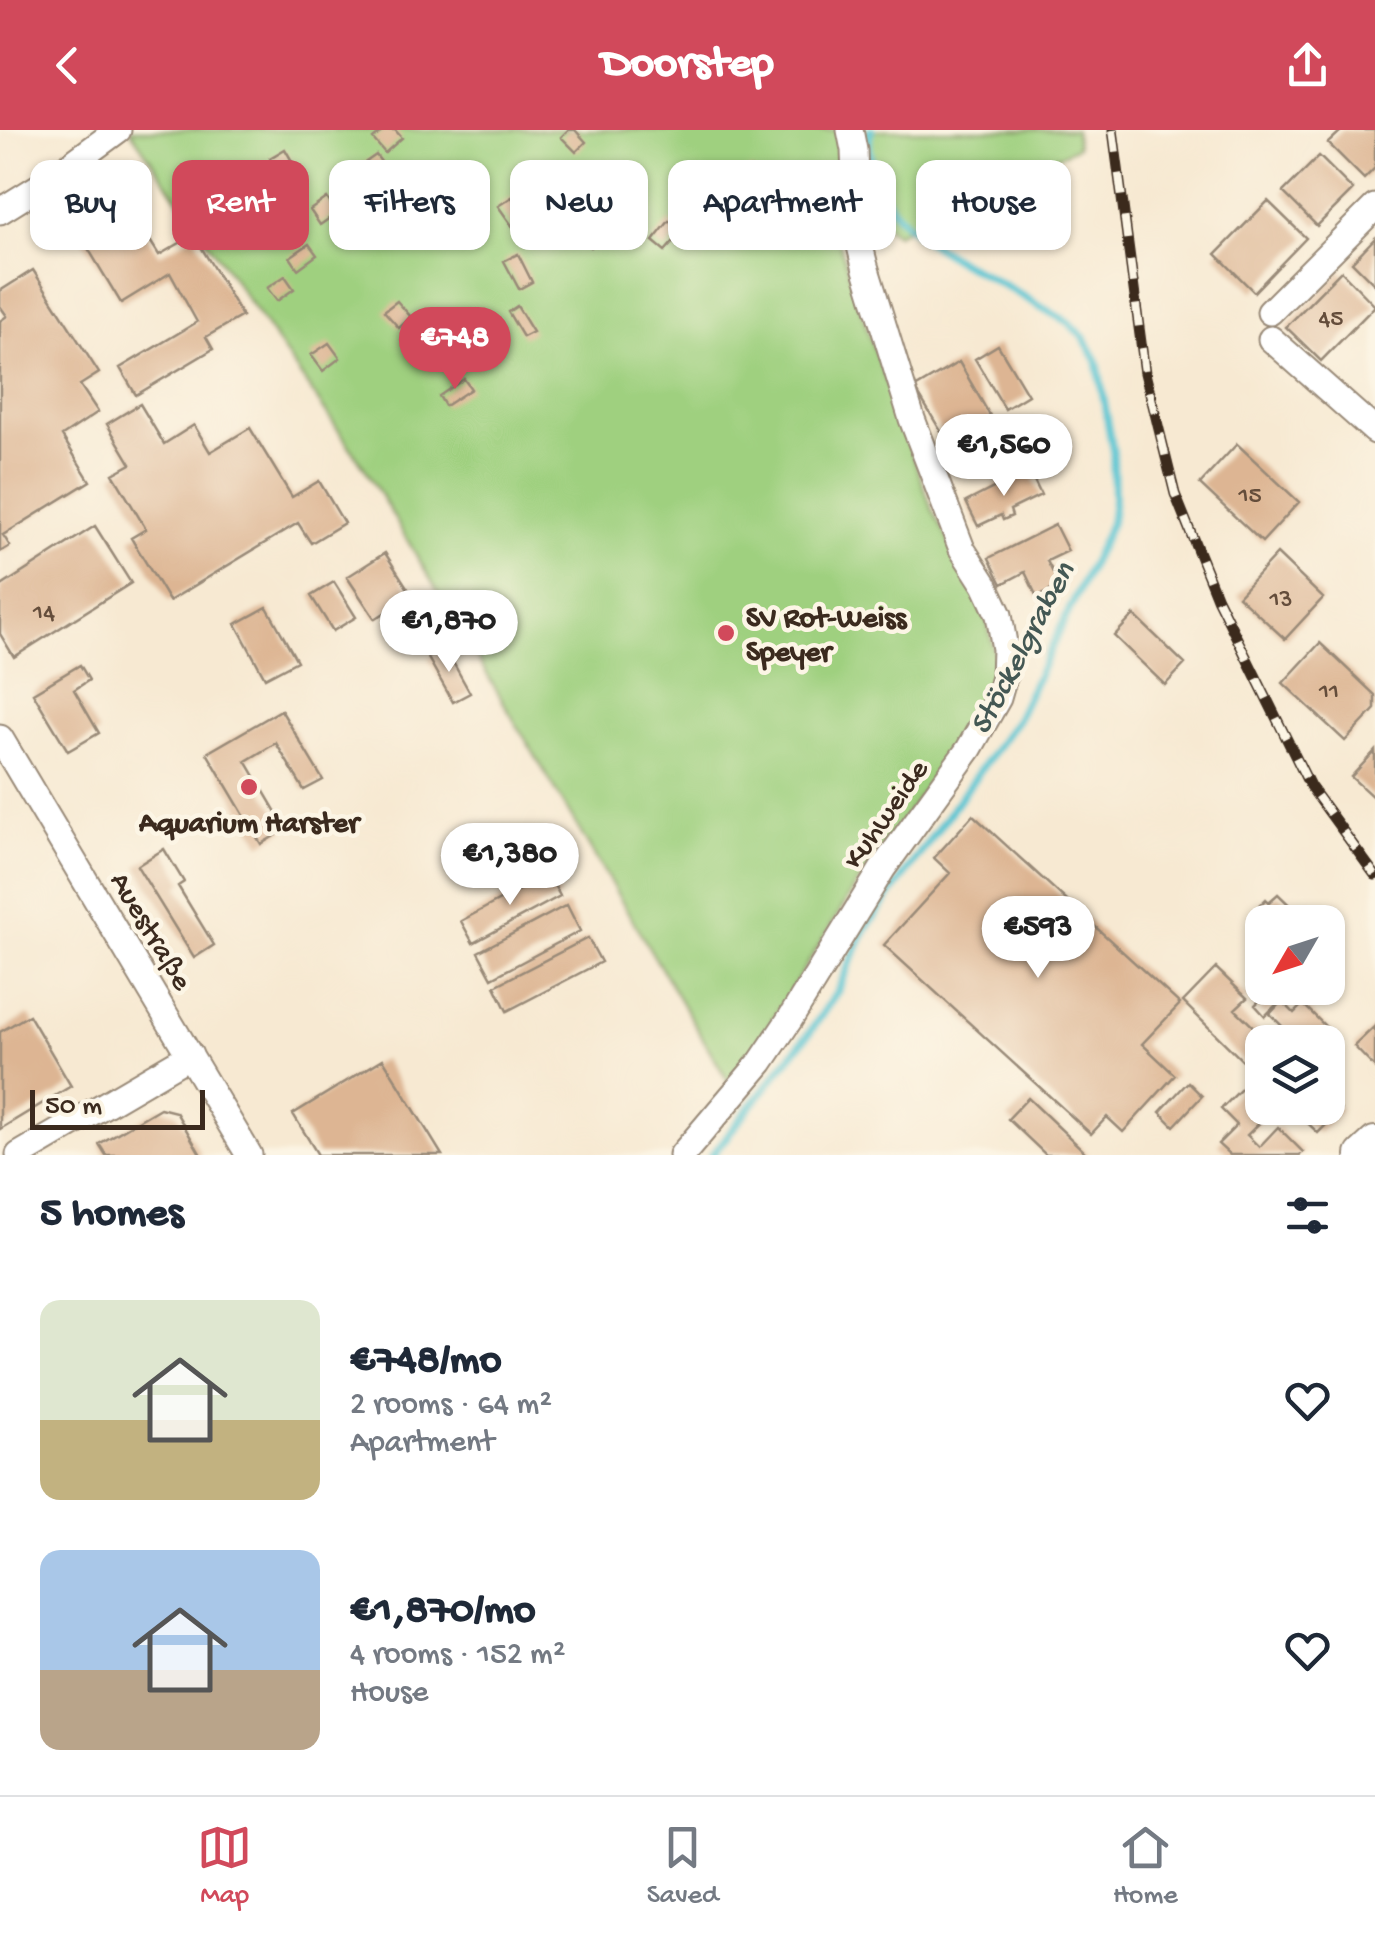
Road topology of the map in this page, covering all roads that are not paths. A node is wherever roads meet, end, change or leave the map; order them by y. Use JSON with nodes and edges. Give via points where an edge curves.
{"nodes":[{"id":1,"x":118,"y":130,"type":"edge"},
{"id":2,"x":850,"y":130,"type":"edge"},
{"id":3,"x":1375,"y":206,"type":"edge"},
{"id":4,"x":0,"y":211,"type":"edge"},
{"id":5,"x":1270,"y":312,"type":"dead end"},
{"id":6,"x":1271,"y":338,"type":"dead end"},
{"id":7,"x":1375,"y":431,"type":"edge"},
{"id":8,"x":0,"y":738,"type":"edge"},
{"id":9,"x":190,"y":1054,"type":"junction"},
{"id":10,"x":1375,"y":1143,"type":"edge"},
{"id":11,"x":19,"y":1155,"type":"edge"},
{"id":12,"x":250,"y":1155,"type":"edge"},
{"id":13,"x":682,"y":1155,"type":"edge"},
{"id":14,"x":1362,"y":1155,"type":"edge"}],
"edges":[{"from":1,"to":4,"type":"street"},
{"from":2,"to":13,"type":"street","name":"Kuhweide","via":[[864,266],[919,438],[962,549],[999,616],[1004,677],[969,748],[883,868],[790,1019]]},
{"from":3,"to":5,"type":"street"},
{"from":6,"to":7,"type":"street"},
{"from":8,"to":9,"type":"street","name":"Auestraße"},
{"from":9,"to":11,"type":"street"},
{"from":9,"to":12,"type":"street","name":"Auestraße"},
{"from":10,"to":14,"type":"main road"}]}
